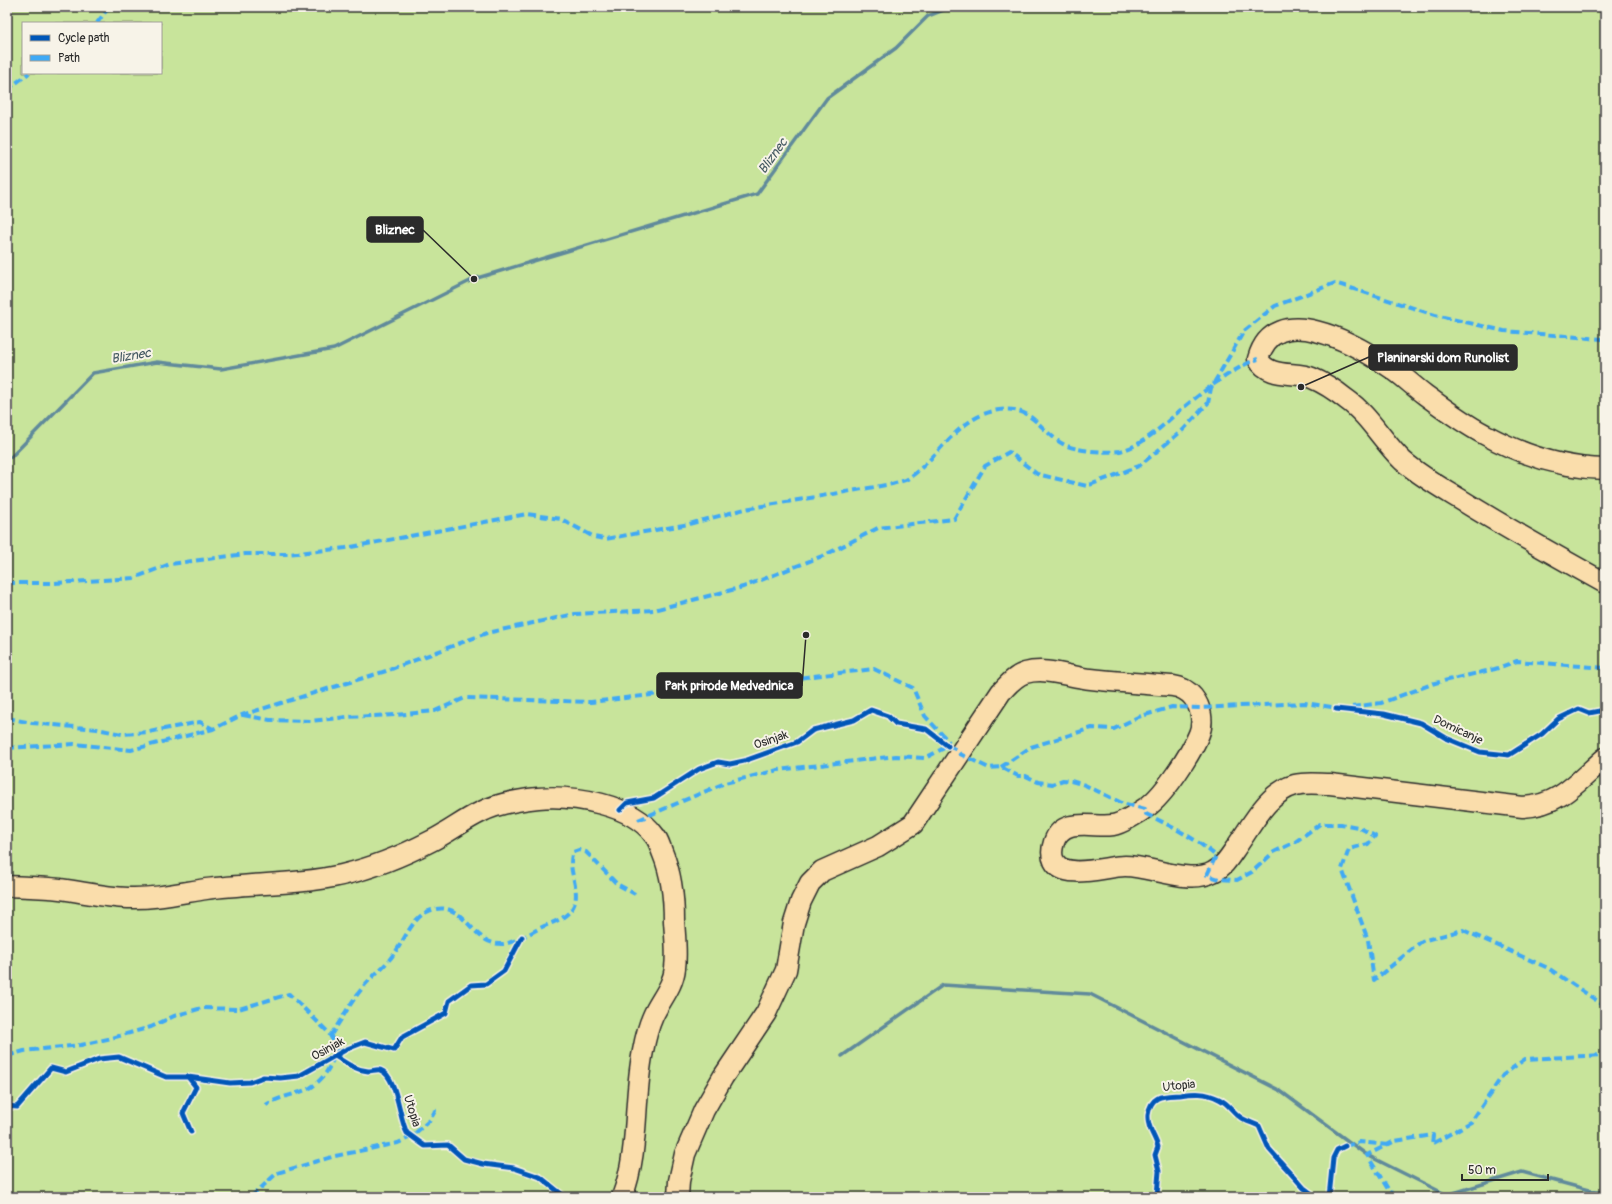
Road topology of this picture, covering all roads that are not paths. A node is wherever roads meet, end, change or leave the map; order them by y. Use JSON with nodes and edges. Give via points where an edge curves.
{"nodes":[{"id":1,"x":1605,"y":469,"type":"edge"},
{"id":2,"x":1605,"y":583,"type":"edge"},
{"id":3,"x":1605,"y":758,"type":"edge"},
{"id":4,"x":7,"y":886,"type":"edge"},
{"id":5,"x":622,"y":1197,"type":"edge"},
{"id":6,"x":678,"y":1197,"type":"edge"}],
"edges":[{"from":1,"to":2,"type":"main road","via":[[1555,463],[1527,455],[1484,434],[1382,362],[1356,347],[1312,329],[1291,329],[1276,333],[1260,349],[1258,359],[1268,369],[1277,373],[1300,374],[1312,378],[1348,400],[1404,461],[1427,478]]},
{"from":3,"to":6,"type":"main road","via":[[1561,796],[1550,803],[1538,806],[1523,807],[1330,784],[1296,785],[1287,788],[1270,802],[1226,861],[1207,875],[1194,877],[1124,866],[1084,872],[1070,870],[1060,867],[1054,861],[1052,851],[1059,832],[1069,826],[1114,825],[1145,809],[1161,796],[1199,734],[1200,708],[1187,692],[1176,686],[1092,679],[1054,672],[1038,671],[1024,674],[1012,680],[1000,692],[913,824],[878,846],[822,871],[810,883],[794,923],[786,970],[766,1013],[704,1110],[685,1154]]},
{"from":4,"to":5,"type":"main road","via":[[62,889],[129,898],[312,880],[344,874],[407,852],[482,811],[500,804],[538,798],[567,799],[620,810],[638,820],[654,834],[668,866],[674,901],[675,967],[665,996],[654,1015],[643,1050],[638,1079],[632,1160]]}]}
